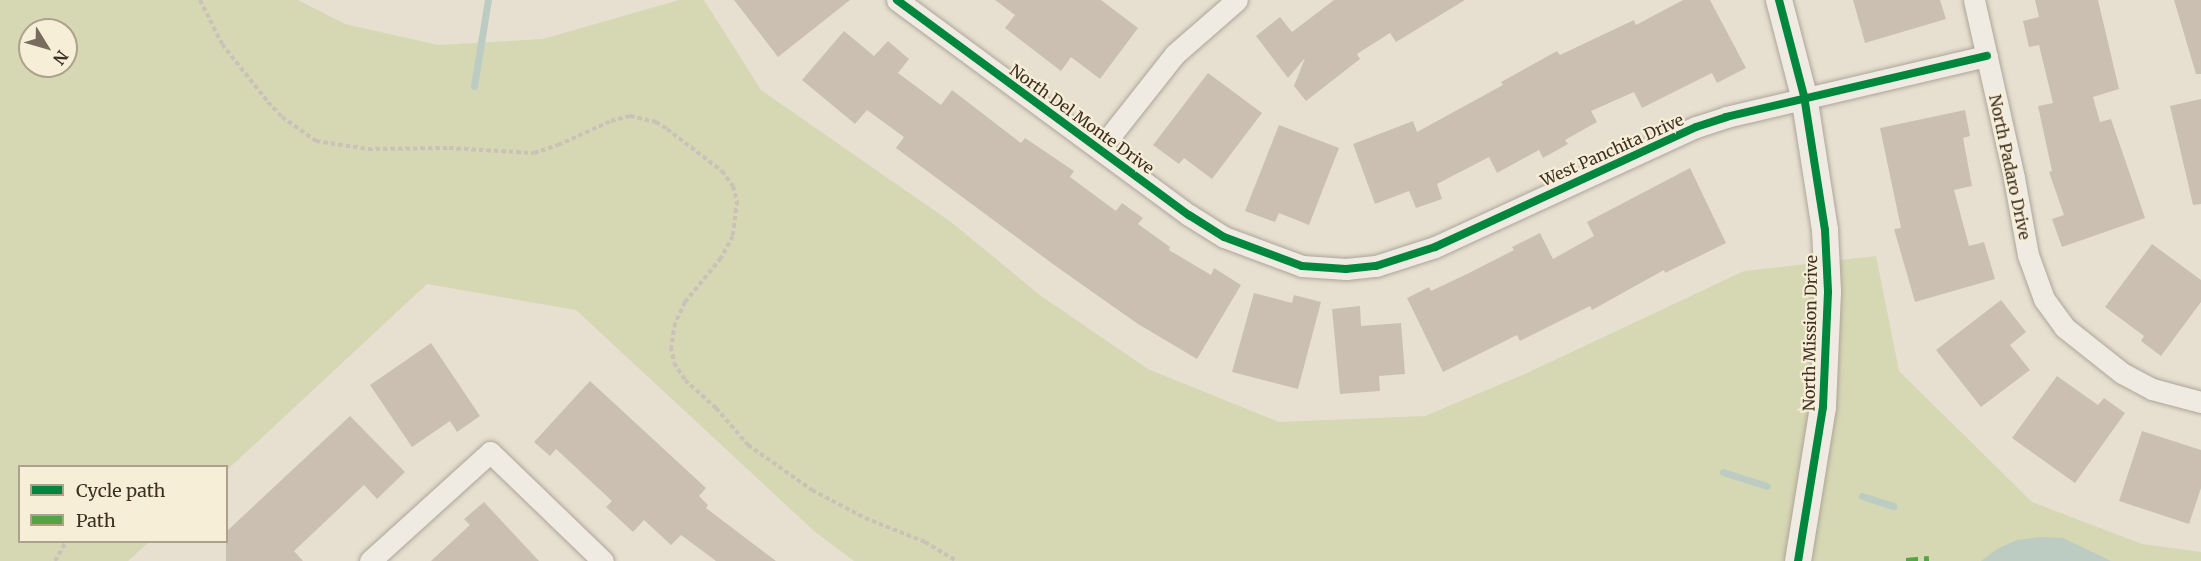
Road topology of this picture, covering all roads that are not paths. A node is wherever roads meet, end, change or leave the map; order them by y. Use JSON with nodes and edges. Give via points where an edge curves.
{"nodes":[{"id":1,"x":897,"y":0,"type":"edge"},
{"id":2,"x":1237,"y":0,"type":"edge"},
{"id":3,"x":1779,"y":0,"type":"edge"},
{"id":4,"x":1974,"y":0,"type":"edge"},
{"id":5,"x":1987,"y":56,"type":"junction"},
{"id":6,"x":1804,"y":96,"type":"junction"},
{"id":7,"x":1100,"y":149,"type":"junction"},
{"id":8,"x":1257,"y":251,"type":"joint"},
{"id":9,"x":2201,"y":402,"type":"edge"},
{"id":10,"x":370,"y":561,"type":"edge"},
{"id":11,"x":603,"y":561,"type":"edge"},
{"id":12,"x":1798,"y":561,"type":"edge"}],
"edges":[{"from":1,"to":7,"type":"street","name":"North Del Monte Drive"},
{"from":2,"to":7,"type":"street","via":[[1175,54]]},
{"from":3,"to":6,"type":"street","name":"North Mission Drive"},
{"from":4,"to":5,"type":"street","name":"North Padaro Drive"},
{"from":5,"to":6,"type":"street","name":"West Panchita Drive"},
{"from":5,"to":9,"type":"street","name":"North Padaro Drive","via":[[2028,255],[2044,299],[2064,327],[2122,373],[2152,389]]},
{"from":6,"to":8,"type":"street","name":"West Panchita Drive","via":[[1696,128],[1435,247],[1376,266],[1302,266]]},
{"from":6,"to":12,"type":"street","name":"North Mission Drive","via":[[1825,230],[1828,292],[1823,407]]},
{"from":7,"to":8,"type":"street","name":"North Del Monte Drive","via":[[1189,215],[1224,237]]},
{"from":10,"to":11,"type":"street","via":[[490,452]]}]}
